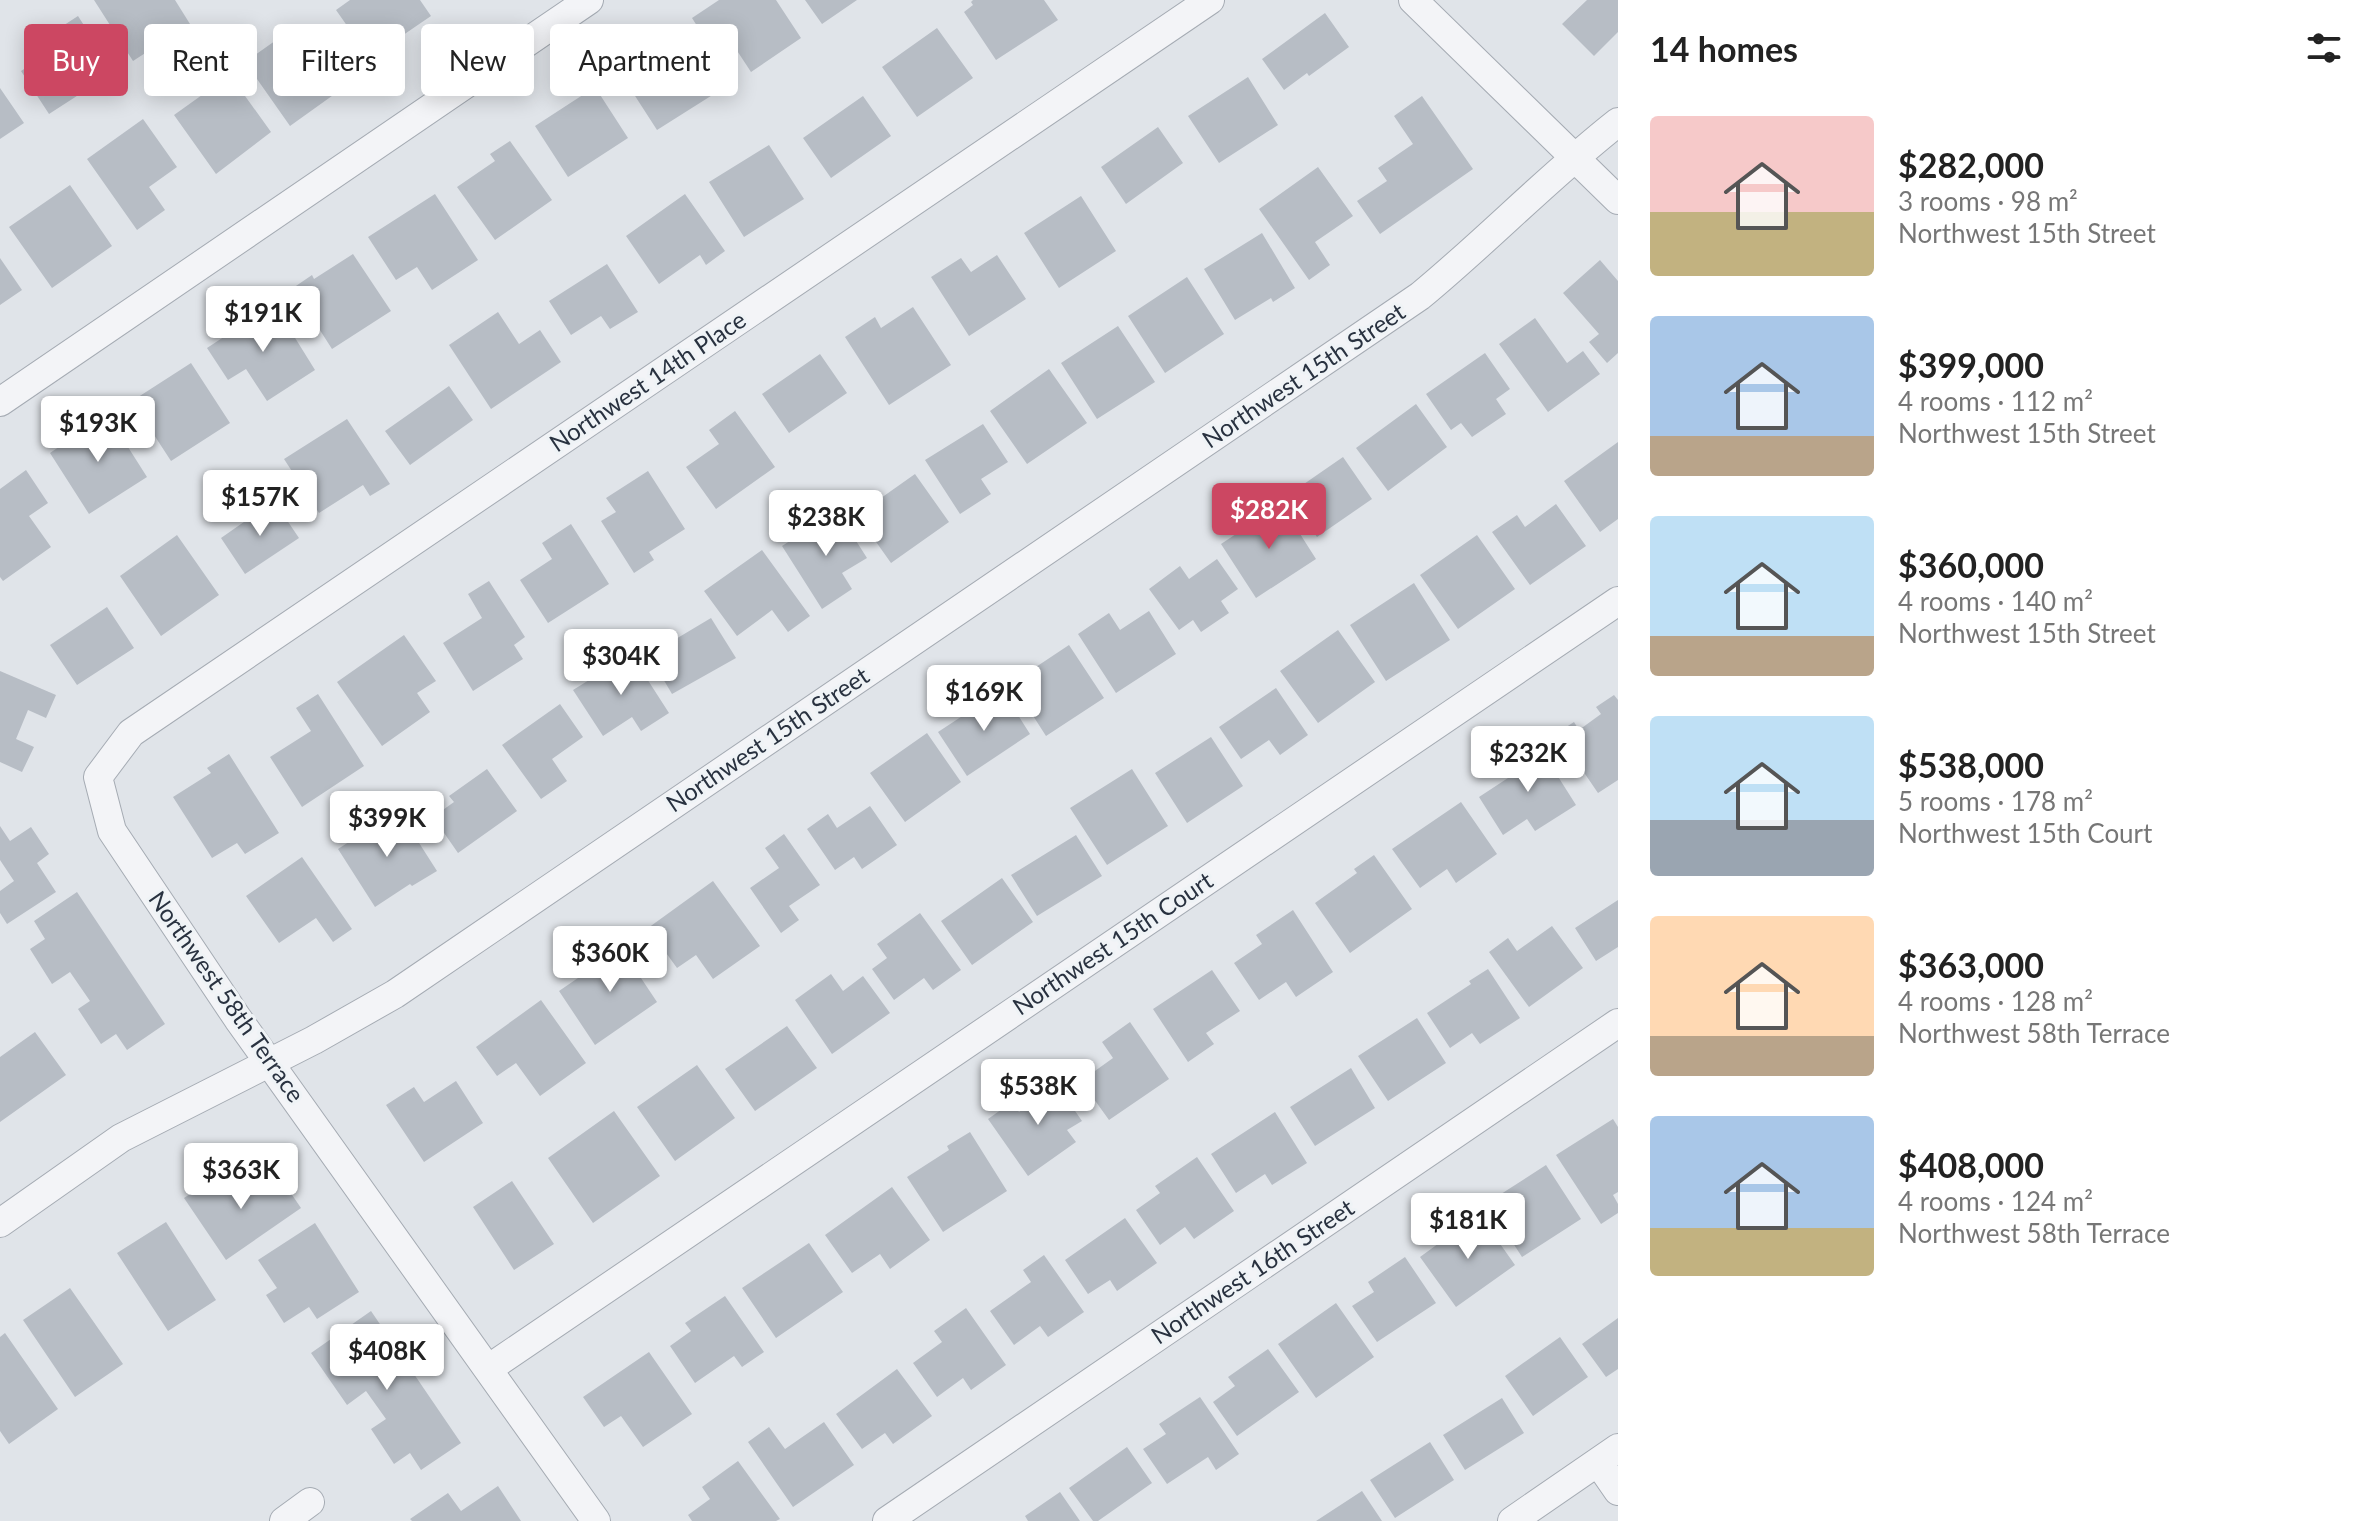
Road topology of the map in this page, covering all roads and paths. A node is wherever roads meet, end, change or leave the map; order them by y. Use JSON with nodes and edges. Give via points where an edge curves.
{"nodes":[{"id":1,"x":589,"y":0,"type":"edge"},
{"id":2,"x":1210,"y":0,"type":"edge"},
{"id":3,"x":1413,"y":0,"type":"edge"},
{"id":4,"x":1618,"y":122,"type":"edge"},
{"id":5,"x":1572,"y":157,"type":"junction"},
{"id":6,"x":1618,"y":200,"type":"edge"},
{"id":7,"x":0,"y":402,"type":"edge"},
{"id":8,"x":1618,"y":601,"type":"edge"},
{"id":9,"x":98,"y":777,"type":"joint"},
{"id":10,"x":1618,"y":1023,"type":"edge"},
{"id":11,"x":270,"y":1061,"type":"junction"},
{"id":12,"x":0,"y":1223,"type":"edge"},
{"id":13,"x":488,"y":1369,"type":"junction"},
{"id":14,"x":1608,"y":1455,"type":"edge"},
{"id":15,"x":1618,"y":1491,"type":"edge"},
{"id":16,"x":310,"y":1502,"type":"dead end"},
{"id":17,"x":284,"y":1521,"type":"edge"},
{"id":18,"x":596,"y":1521,"type":"edge"},
{"id":19,"x":887,"y":1521,"type":"edge"},
{"id":20,"x":1512,"y":1521,"type":"edge"}],
"edges":[{"from":1,"to":7,"type":"street"},
{"from":2,"to":9,"type":"street","name":"Northwest 14th Place","via":[[131,733]]},
{"from":3,"to":5,"type":"street"},
{"from":4,"to":5,"type":"street","name":"Northwest 15th Street"},
{"from":5,"to":6,"type":"street"},
{"from":5,"to":11,"type":"street","name":"Northwest 15th Street","via":[[1420,296],[395,994]]},
{"from":8,"to":13,"type":"street","name":"Northwest 15th Court"},
{"from":9,"to":11,"type":"street","name":"Northwest 58th Terrace","via":[[112,831]]},
{"from":10,"to":19,"type":"street","name":"Northwest 16th Street"},
{"from":11,"to":12,"type":"street","name":"Northwest 15th Street","via":[[121,1138]]},
{"from":11,"to":13,"type":"street","name":"Northwest 58th Terrace"},
{"from":13,"to":18,"type":"street","name":"Northwest 58th Terrace"},
{"from":14,"to":15,"type":"street"},
{"from":14,"to":20,"type":"street"},
{"from":16,"to":17,"type":"street"}]}
